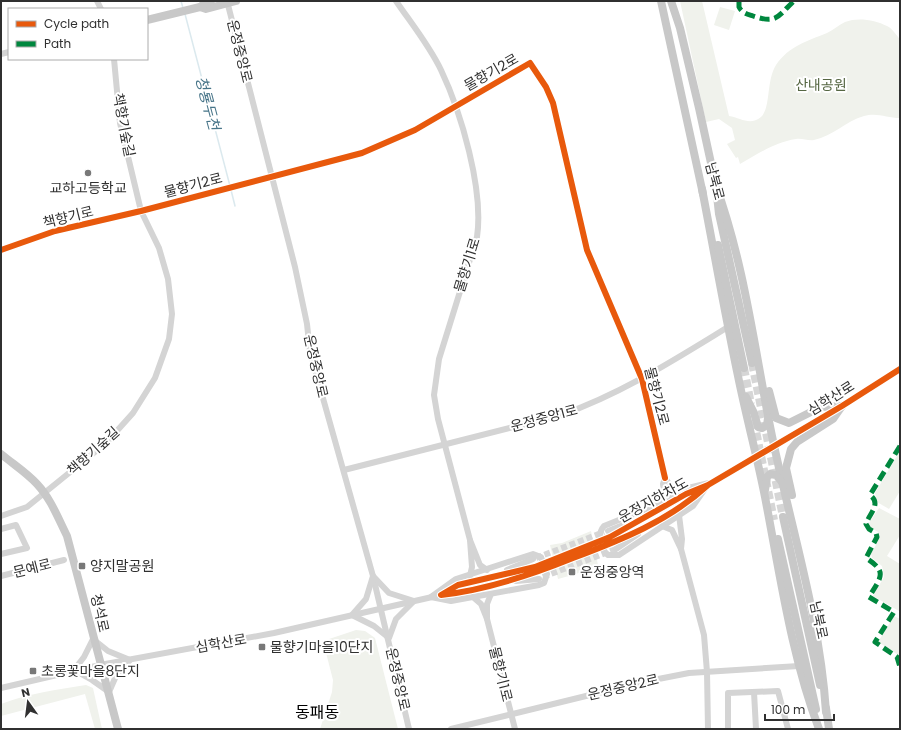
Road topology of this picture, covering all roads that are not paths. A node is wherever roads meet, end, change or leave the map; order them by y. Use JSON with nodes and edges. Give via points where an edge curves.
{"nodes":[{"id":1,"x":211,"y":1,"type":"edge"},
{"id":2,"x":396,"y":1,"type":"edge"},
{"id":3,"x":656,"y":1,"type":"edge"},
{"id":4,"x":661,"y":1,"type":"edge"},
{"id":5,"x":672,"y":1,"type":"edge"},
{"id":6,"x":676,"y":1,"type":"edge"},
{"id":7,"x":230,"y":2,"type":"edge"},
{"id":8,"x":200,"y":7,"type":"junction"},
{"id":9,"x":148,"y":20,"type":"edge"},
{"id":10,"x":680,"y":28,"type":"junction"},
{"id":11,"x":668,"y":30,"type":"junction"},
{"id":12,"x":114,"y":60,"type":"edge"},
{"id":13,"x":455,"y":107,"type":"junction"},
{"id":14,"x":272,"y":177,"type":"junction"},
{"id":15,"x":716,"y":186,"type":"junction"},
{"id":16,"x":702,"y":189,"type":"junction"},
{"id":17,"x":142,"y":211,"type":"junction"},
{"id":18,"x":1,"y":250,"type":"edge"},
{"id":19,"x":751,"y":325,"type":"junction"},
{"id":20,"x":728,"y":327,"type":"junction"},
{"id":21,"x":752,"y":363,"type":"tunnel mouth"},
{"id":22,"x":744,"y":368,"type":"tunnel mouth"},
{"id":23,"x":900,"y":369,"type":"edge"},
{"id":24,"x":642,"y":379,"type":"junction"},
{"id":25,"x":739,"y":381,"type":"junction"},
{"id":26,"x":842,"y":406,"type":"junction"},
{"id":27,"x":768,"y":415,"type":"junction"},
{"id":28,"x":444,"y":443,"type":"junction"},
{"id":29,"x":774,"y":446,"type":"junction"},
{"id":30,"x":1,"y":454,"type":"edge"},
{"id":31,"x":756,"y":457,"type":"junction"},
{"id":32,"x":344,"y":470,"type":"junction"},
{"id":33,"x":665,"y":478,"type":"junction"},
{"id":34,"x":708,"y":484,"type":"junction"},
{"id":35,"x":784,"y":484,"type":"junction"},
{"id":36,"x":678,"y":492,"type":"junction"},
{"id":37,"x":44,"y":493,"type":"junction"},
{"id":38,"x":764,"y":495,"type":"junction"},
{"id":39,"x":665,"y":500,"type":"junction"},
{"id":40,"x":679,"y":515,"type":"junction"},
{"id":41,"x":1,"y":516,"type":"edge"},
{"id":42,"x":783,"y":517,"type":"tunnel mouth"},
{"id":43,"x":774,"y":520,"type":"tunnel mouth"},
{"id":44,"x":651,"y":525,"type":"junction"},
{"id":45,"x":662,"y":526,"type":"junction"},
{"id":46,"x":1,"y":529,"type":"edge"},
{"id":47,"x":470,"y":540,"type":"junction"},
{"id":48,"x":797,"y":541,"type":"junction"},
{"id":49,"x":681,"y":548,"type":"junction"},
{"id":50,"x":616,"y":549,"type":"tunnel mouth"},
{"id":51,"x":1,"y":554,"type":"edge"},
{"id":52,"x":534,"y":559,"type":"tunnel mouth"},
{"id":53,"x":64,"y":560,"type":"dead end"},
{"id":54,"x":487,"y":570,"type":"junction"},
{"id":55,"x":1,"y":576,"type":"edge"},
{"id":56,"x":373,"y":576,"type":"junction"},
{"id":57,"x":470,"y":576,"type":"junction"},
{"id":58,"x":491,"y":578,"type":"junction"},
{"id":59,"x":491,"y":594,"type":"junction"},
{"id":60,"x":441,"y":595,"type":"junction"},
{"id":61,"x":431,"y":597,"type":"junction"},
{"id":62,"x":473,"y":597,"type":"junction"},
{"id":63,"x":414,"y":601,"type":"junction"},
{"id":64,"x":381,"y":608,"type":"junction"},
{"id":65,"x":352,"y":615,"type":"junction"},
{"id":66,"x":487,"y":619,"type":"junction"},
{"id":67,"x":389,"y":638,"type":"junction"},
{"id":68,"x":93,"y":639,"type":"junction"},
{"id":69,"x":130,"y":660,"type":"junction"},
{"id":70,"x":100,"y":665,"type":"junction"},
{"id":71,"x":799,"y":666,"type":"junction"},
{"id":72,"x":74,"y":670,"type":"junction"},
{"id":73,"x":707,"y":672,"type":"junction"},
{"id":74,"x":1,"y":688,"type":"edge"},
{"id":75,"x":109,"y":692,"type":"junction"},
{"id":76,"x":754,"y":692,"type":"junction"},
{"id":77,"x":826,"y":712,"type":"junction"},
{"id":78,"x":511,"y":715,"type":"junction"},
{"id":79,"x":118,"y":729,"type":"edge"},
{"id":80,"x":409,"y":729,"type":"edge"},
{"id":81,"x":451,"y":729,"type":"edge"},
{"id":82,"x":515,"y":729,"type":"edge"},
{"id":83,"x":708,"y":729,"type":"edge"},
{"id":84,"x":728,"y":729,"type":"edge"},
{"id":85,"x":756,"y":729,"type":"edge"},
{"id":86,"x":788,"y":729,"type":"edge"},
{"id":87,"x":819,"y":729,"type":"edge"},
{"id":88,"x":829,"y":729,"type":"edge"}],
"edges":[{"from":1,"to":8,"type":"main road"},
{"from":2,"to":13,"type":"street","name":"물향기1로","via":[[436,61]]},
{"from":3,"to":11,"type":"main road"},
{"from":4,"to":11,"type":"main road","name":"남북로"},
{"from":5,"to":10,"type":"main road","name":"남북로"},
{"from":6,"to":10,"type":"main road"},
{"from":7,"to":8,"type":"main road","via":[[206,9]]},
{"from":7,"to":14,"type":"street","name":"운정중앙로"},
{"from":8,"to":9,"type":"main road"},
{"from":10,"to":15,"type":"main road","name":"남북로"},
{"from":11,"to":16,"type":"main road","name":"남북로"},
{"from":12,"to":17,"type":"street","name":"책향기숲길","via":[[120,123]]},
{"from":13,"to":14,"type":"street","name":"물향기2로","via":[[415,130],[362,153]]},
{"from":13,"to":24,"type":"street","name":"물향기2로","via":[[530,64],[546,87],[553,103],[587,250]]},
{"from":13,"to":28,"type":"street","name":"물향기1로","via":[[476,187],[479,223],[435,373],[435,407]]},
{"from":14,"to":17,"type":"street","name":"물향기2로"},
{"from":14,"to":32,"type":"street","name":"운정중앙로","via":[[295,267],[310,352]]},
{"from":15,"to":19,"type":"main road","via":[[727,219]]},
{"from":15,"to":21,"type":"main road","name":"남북로","via":[[719,214]]},
{"from":16,"to":20,"type":"main road"},
{"from":16,"to":22,"type":"main road","name":"남북로","via":[[713,222]]},
{"from":17,"to":18,"type":"street","name":"책향기로","via":[[55,231]]},
{"from":17,"to":37,"type":"street","name":"책향기숲길","via":[[159,248],[168,280],[172,314],[170,339],[155,378],[133,413],[106,443]]},
{"from":19,"to":26,"type":"main road","via":[[776,418],[789,423],[821,407]]},
{"from":19,"to":27,"type":"main road"},
{"from":20,"to":24,"type":"street","name":"운정중앙1로"},
{"from":20,"to":25,"type":"main road"},
{"from":23,"to":26,"type":"street","name":"심학산로"},
{"from":24,"to":28,"type":"street","name":"운정중앙1로","via":[[608,397],[561,415]]},
{"from":24,"to":33,"type":"street","name":"물향기2로"},
{"from":25,"to":27,"type":"main road","via":[[754,412],[758,427],[762,428],[767,424]]},
{"from":25,"to":31,"type":"main road"},
{"from":26,"to":29,"type":"street","name":"심학산로"},
{"from":26,"to":48,"type":"main road","via":[[833,419],[797,442],[788,456],[786,468],[796,514]]},
{"from":27,"to":29,"type":"main road"},
{"from":28,"to":32,"type":"street","name":"운정중앙1로"},
{"from":28,"to":47,"type":"street","name":"물향기1로"},
{"from":29,"to":31,"type":"street","name":"심학산로"},
{"from":29,"to":35,"type":"main road"},
{"from":30,"to":37,"type":"main road","name":"청석로","via":[[37,483]]},
{"from":31,"to":34,"type":"street","name":"심학산로"},
{"from":31,"to":38,"type":"main road"},
{"from":32,"to":56,"type":"street","name":"운정중앙로"},
{"from":33,"to":36,"type":"street"},
{"from":33,"to":39,"type":"street","name":"물향기2로"},
{"from":34,"to":36,"type":"street"},
{"from":34,"to":40,"type":"street","via":[[693,506]]},
{"from":34,"to":44,"type":"street","via":[[690,501]]},
{"from":34,"to":44,"type":"street","name":"운정지하차도","via":[[610,537]]},
{"from":35,"to":38,"type":"main road","via":[[776,475],[770,474]]},
{"from":35,"to":48,"type":"main road"},
{"from":36,"to":39,"type":"street"},
{"from":37,"to":41,"type":"street","name":"책향기숲길","via":[[26,507]]},
{"from":37,"to":68,"type":"main road","name":"청석로","via":[[66,536]]},
{"from":38,"to":71,"type":"main road"},
{"from":39,"to":45,"type":"street","via":[[604,526],[600,536],[604,552],[608,555],[619,555]]},
{"from":40,"to":45,"type":"street"},
{"from":40,"to":49,"type":"street"},
{"from":42,"to":77,"type":"main road","name":"남북로"},
{"from":43,"to":87,"type":"main road","name":"남북로","via":[[806,659]]},
{"from":44,"to":50,"type":"street"},
{"from":45,"to":49,"type":"street","via":[[672,530]]},
{"from":46,"to":51,"type":"street","via":[[16,525],[27,548]]},
{"from":47,"to":54,"type":"street","via":[[480,565]]},
{"from":47,"to":57,"type":"street"},
{"from":48,"to":77,"type":"main road","via":[[824,671]]},
{"from":49,"to":73,"type":"street","via":[[704,635]]},
{"from":52,"to":58,"type":"street"},
{"from":53,"to":55,"type":"street","name":"문예로"},
{"from":54,"to":57,"type":"street"},
{"from":54,"to":59,"type":"street","via":[[533,554],[541,557],[547,574],[544,583],[539,585]]},
{"from":56,"to":63,"type":"street","via":[[389,594]]},
{"from":56,"to":64,"type":"street","name":"운정중앙로"},
{"from":56,"to":65,"type":"street","via":[[366,599]]},
{"from":57,"to":61,"type":"street","via":[[456,579]]},
{"from":58,"to":60,"type":"street","via":[[458,585]]},
{"from":58,"to":60,"type":"street","via":[[537,573],[459,593]]},
{"from":59,"to":62,"type":"street"},
{"from":59,"to":66,"type":"street","via":[[487,604]]},
{"from":60,"to":61,"type":"street","name":"심학산로"},
{"from":61,"to":62,"type":"street","via":[[451,602]]},
{"from":61,"to":63,"type":"street","name":"심학산로"},
{"from":62,"to":66,"type":"street","via":[[481,604]]},
{"from":63,"to":64,"type":"street","name":"심학산로"},
{"from":63,"to":67,"type":"street","via":[[396,619]]},
{"from":64,"to":65,"type":"street","name":"심학산로"},
{"from":64,"to":67,"type":"street","name":"운정중앙로"},
{"from":65,"to":67,"type":"street","via":[[374,626]]},
{"from":65,"to":69,"type":"street","name":"심학산로","via":[[274,633]]},
{"from":66,"to":78,"type":"street","name":"물향기1로"},
{"from":67,"to":80,"type":"street","name":"운정중앙로"},
{"from":68,"to":69,"type":"street","via":[[108,651]]},
{"from":68,"to":70,"type":"main road","name":"청석로"},
{"from":68,"to":72,"type":"street"},
{"from":69,"to":70,"type":"street","name":"심학산로"},
{"from":69,"to":75,"type":"street","via":[[116,676]]},
{"from":70,"to":72,"type":"street","name":"심학산로"},
{"from":70,"to":75,"type":"main road","name":"청석로"},
{"from":71,"to":73,"type":"street","name":"운정중앙2로"},
{"from":71,"to":87,"type":"main road"},
{"from":72,"to":74,"type":"street","name":"심학산로"},
{"from":72,"to":75,"type":"street"},
{"from":73,"to":78,"type":"street","name":"운정중앙2로","via":[[643,682]]},
{"from":73,"to":83,"type":"street"},
{"from":75,"to":79,"type":"main road","name":"청석로"},
{"from":76,"to":84,"type":"street","via":[[728,694]]},
{"from":76,"to":85,"type":"street"},
{"from":76,"to":86,"type":"street","via":[[778,691]]},
{"from":77,"to":88,"type":"main road","name":"남북로"},
{"from":78,"to":81,"type":"street","name":"운정중앙2로"},
{"from":78,"to":82,"type":"street","name":"물향기1로"}]}
